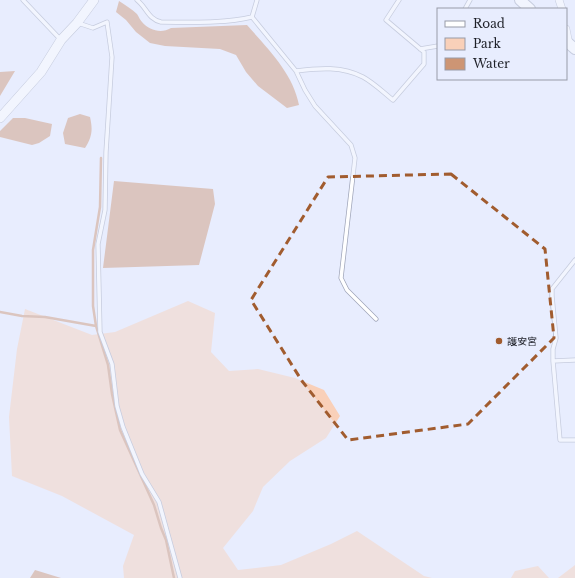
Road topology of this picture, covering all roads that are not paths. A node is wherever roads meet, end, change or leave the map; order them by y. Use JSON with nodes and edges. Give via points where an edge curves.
{"nodes":[{"id":1,"x":23,"y":0,"type":"edge"},
{"id":2,"x":94,"y":0,"type":"edge"},
{"id":3,"x":137,"y":0,"type":"edge"},
{"id":4,"x":257,"y":0,"type":"edge"},
{"id":5,"x":399,"y":0,"type":"edge"},
{"id":6,"x":252,"y":17,"type":"junction"},
{"id":7,"x":77,"y":23,"type":"junction"},
{"id":8,"x":567,"y":33,"type":"edge"},
{"id":9,"x":61,"y":40,"type":"junction"},
{"id":10,"x":570,"y":45,"type":"edge"},
{"id":11,"x":437,"y":46,"type":"edge"},
{"id":12,"x":420,"y":49,"type":"junction"},
{"id":13,"x":296,"y":71,"type":"junction"},
{"id":14,"x":0,"y":118,"type":"edge"},
{"id":15,"x":575,"y":260,"type":"edge"},
{"id":16,"x":376,"y":319,"type":"dead end"},
{"id":17,"x":575,"y":360,"type":"edge"},
{"id":18,"x":553,"y":362,"type":"junction"},
{"id":19,"x":575,"y":440,"type":"edge"},
{"id":20,"x":180,"y":578,"type":"edge"}],
"edges":[{"from":1,"to":9,"type":"lane"},
{"from":2,"to":7,"type":"street"},
{"from":3,"to":6,"type":"lane","via":[[153,20],[162,22],[216,22]]},
{"from":4,"to":6,"type":"lane"},
{"from":5,"to":12,"type":"lane","via":[[386,20]]},
{"from":6,"to":13,"type":"lane"},
{"from":7,"to":9,"type":"street"},
{"from":7,"to":20,"type":"lane","via":[[93,28],[107,22],[112,57],[105,210],[98,244],[100,332],[112,364],[117,406],[123,427],[142,474],[159,502]]},
{"from":8,"to":10,"type":"street"},
{"from":9,"to":14,"type":"street","via":[[41,72]]},
{"from":11,"to":12,"type":"lane"},
{"from":12,"to":13,"type":"lane","via":[[424,52],[424,64],[393,100],[363,78],[344,70],[324,68]]},
{"from":13,"to":16,"type":"lane","via":[[314,106],[351,145],[355,158],[341,278],[347,290]]},
{"from":15,"to":18,"type":"lane","via":[[552,289],[556,338]]},
{"from":17,"to":18,"type":"lane"},
{"from":18,"to":19,"type":"lane","via":[[560,440]]}]}
